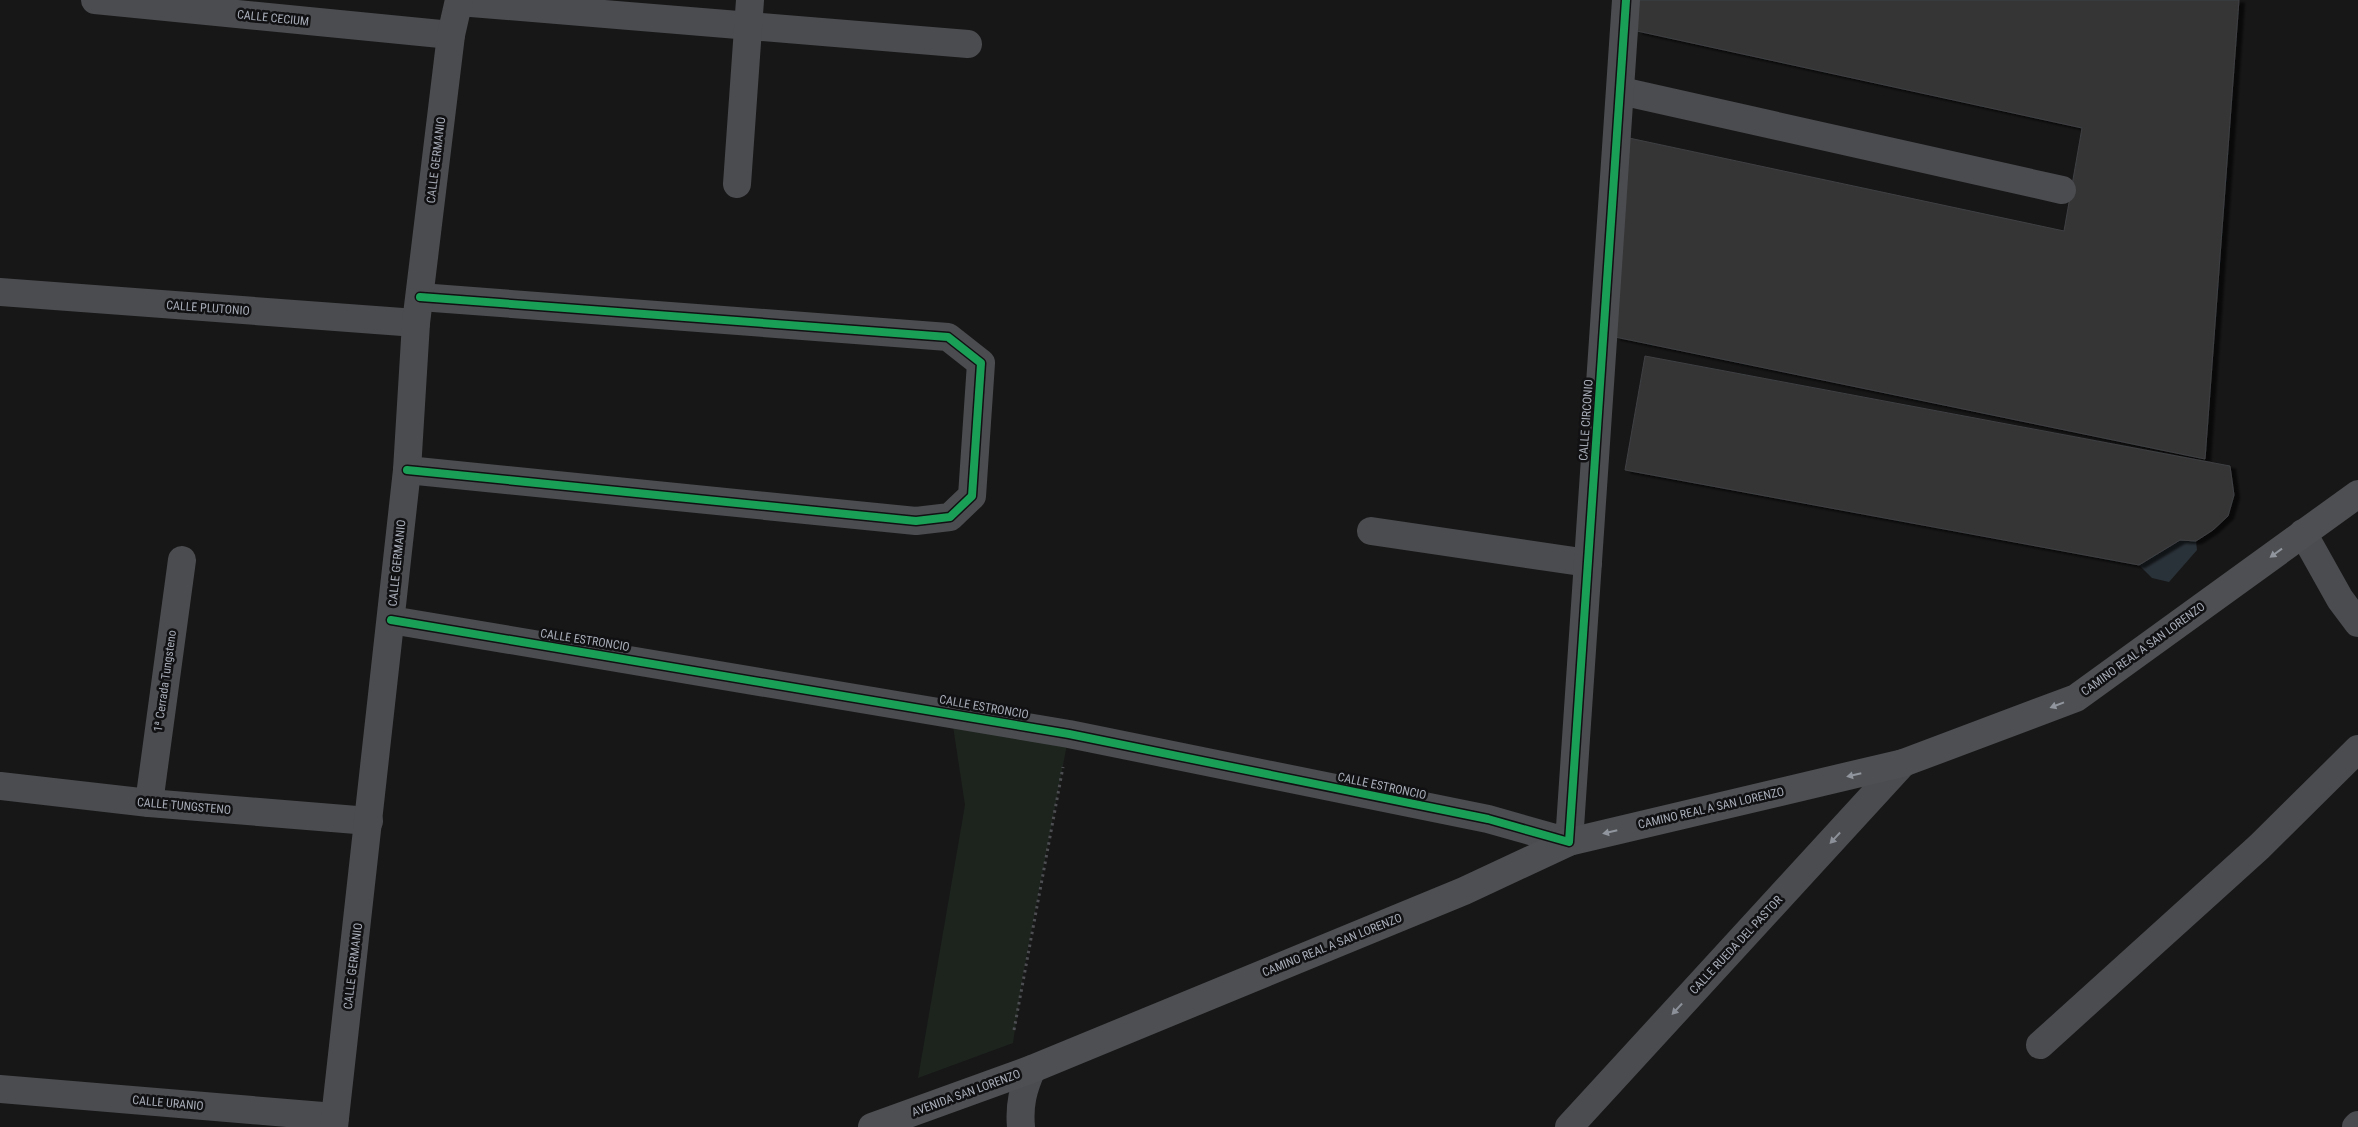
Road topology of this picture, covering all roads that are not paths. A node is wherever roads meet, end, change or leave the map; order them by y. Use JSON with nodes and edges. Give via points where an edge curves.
{"nodes":[{"id":1,"x":95,"y":0,"type":"edge"},
{"id":2,"x":1626,"y":0,"type":"edge"},
{"id":3,"x":459,"y":1,"type":"edge"},
{"id":4,"x":750,"y":13,"type":"edge"},
{"id":5,"x":451,"y":35,"type":"junction"},
{"id":6,"x":968,"y":44,"type":"dead end"},
{"id":7,"x":1621,"y":91,"type":"junction"},
{"id":8,"x":737,"y":184,"type":"dead end"},
{"id":9,"x":2062,"y":190,"type":"dead end"},
{"id":10,"x":0,"y":292,"type":"edge"},
{"id":11,"x":420,"y":297,"type":"junction"},
{"id":12,"x":416,"y":323,"type":"junction"},
{"id":13,"x":407,"y":470,"type":"junction"},
{"id":14,"x":2358,"y":494,"type":"edge"},
{"id":15,"x":1370,"y":531,"type":"dead end"},
{"id":16,"x":2303,"y":533,"type":"junction"},
{"id":17,"x":182,"y":560,"type":"dead end"},
{"id":18,"x":1588,"y":563,"type":"junction"},
{"id":19,"x":390,"y":620,"type":"junction"},
{"id":20,"x":2358,"y":622,"type":"edge"},
{"id":21,"x":2358,"y":749,"type":"edge"},
{"id":22,"x":1903,"y":763,"type":"junction"},
{"id":23,"x":0,"y":786,"type":"edge"},
{"id":24,"x":149,"y":803,"type":"junction"},
{"id":25,"x":369,"y":821,"type":"junction"},
{"id":26,"x":1569,"y":842,"type":"junction"},
{"id":27,"x":2040,"y":1045,"type":"dead end"},
{"id":28,"x":1032,"y":1069,"type":"junction"},
{"id":29,"x":0,"y":1089,"type":"edge"},
{"id":30,"x":335,"y":1122,"type":"edge"},
{"id":31,"x":872,"y":1127,"type":"edge"},
{"id":32,"x":1021,"y":1127,"type":"edge"},
{"id":33,"x":1570,"y":1127,"type":"edge"}],
"edges":[{"from":1,"to":5,"type":"street","name":"CALLE CECIUM"},
{"from":2,"to":7,"type":"street","name":"CALLE CIRCONIO"},
{"from":3,"to":4,"type":"street"},
{"from":3,"to":5,"type":"street","name":"CALLE GERMANIO"},
{"from":4,"to":6,"type":"street"},
{"from":4,"to":8,"type":"street"},
{"from":5,"to":11,"type":"street","name":"CALLE GERMANIO"},
{"from":7,"to":9,"type":"street"},
{"from":7,"to":18,"type":"street","name":"CALLE CIRCONIO"},
{"from":10,"to":12,"type":"street","name":"CALLE PLUTONIO"},
{"from":11,"to":12,"type":"street","name":"CALLE GERMANIO"},
{"from":11,"to":13,"type":"street","via":[[948,337],[980,363],[972,496],[950,517],[916,522]]},
{"from":12,"to":13,"type":"street","name":"CALLE GERMANIO"},
{"from":13,"to":19,"type":"street","name":"CALLE GERMANIO"},
{"from":14,"to":16,"type":"main road","name":"CAMINO REAL A SAN LORENZO"},
{"from":15,"to":18,"type":"street"},
{"from":16,"to":20,"type":"street","via":[[2340,599]]},
{"from":16,"to":22,"type":"main road","name":"CAMINO REAL A SAN LORENZO","one_way":true,"via":[[2076,698]]},
{"from":17,"to":24,"type":"street","name":"1ª Cerrada Tungsteno"},
{"from":18,"to":26,"type":"street","name":"CALLE CIRCONIO"},
{"from":19,"to":25,"type":"street","name":"CALLE GERMANIO"},
{"from":19,"to":26,"type":"street","name":"CALLE ESTRONCIO","via":[[1069,734],[1488,820]]},
{"from":21,"to":27,"type":"street","via":[[2259,847]]},
{"from":22,"to":26,"type":"main road","name":"CAMINO REAL A SAN LORENZO","one_way":true},
{"from":22,"to":33,"type":"street","name":"CALLE RUEDA DEL PASTOR","one_way":true},
{"from":23,"to":24,"type":"street","name":"CALLE TUNGSTENO"},
{"from":24,"to":25,"type":"street","name":"CALLE TUNGSTENO"},
{"from":25,"to":30,"type":"street","name":"CALLE GERMANIO"},
{"from":26,"to":28,"type":"main road","name":"CAMINO REAL A SAN LORENZO","via":[[1455,894]]},
{"from":28,"to":31,"type":"main road","name":"AVENIDA SAN LORENZO"},
{"from":28,"to":32,"type":"street","via":[[1023,1089]]},
{"from":29,"to":30,"type":"street","name":"CALLE URANIO"}]}
